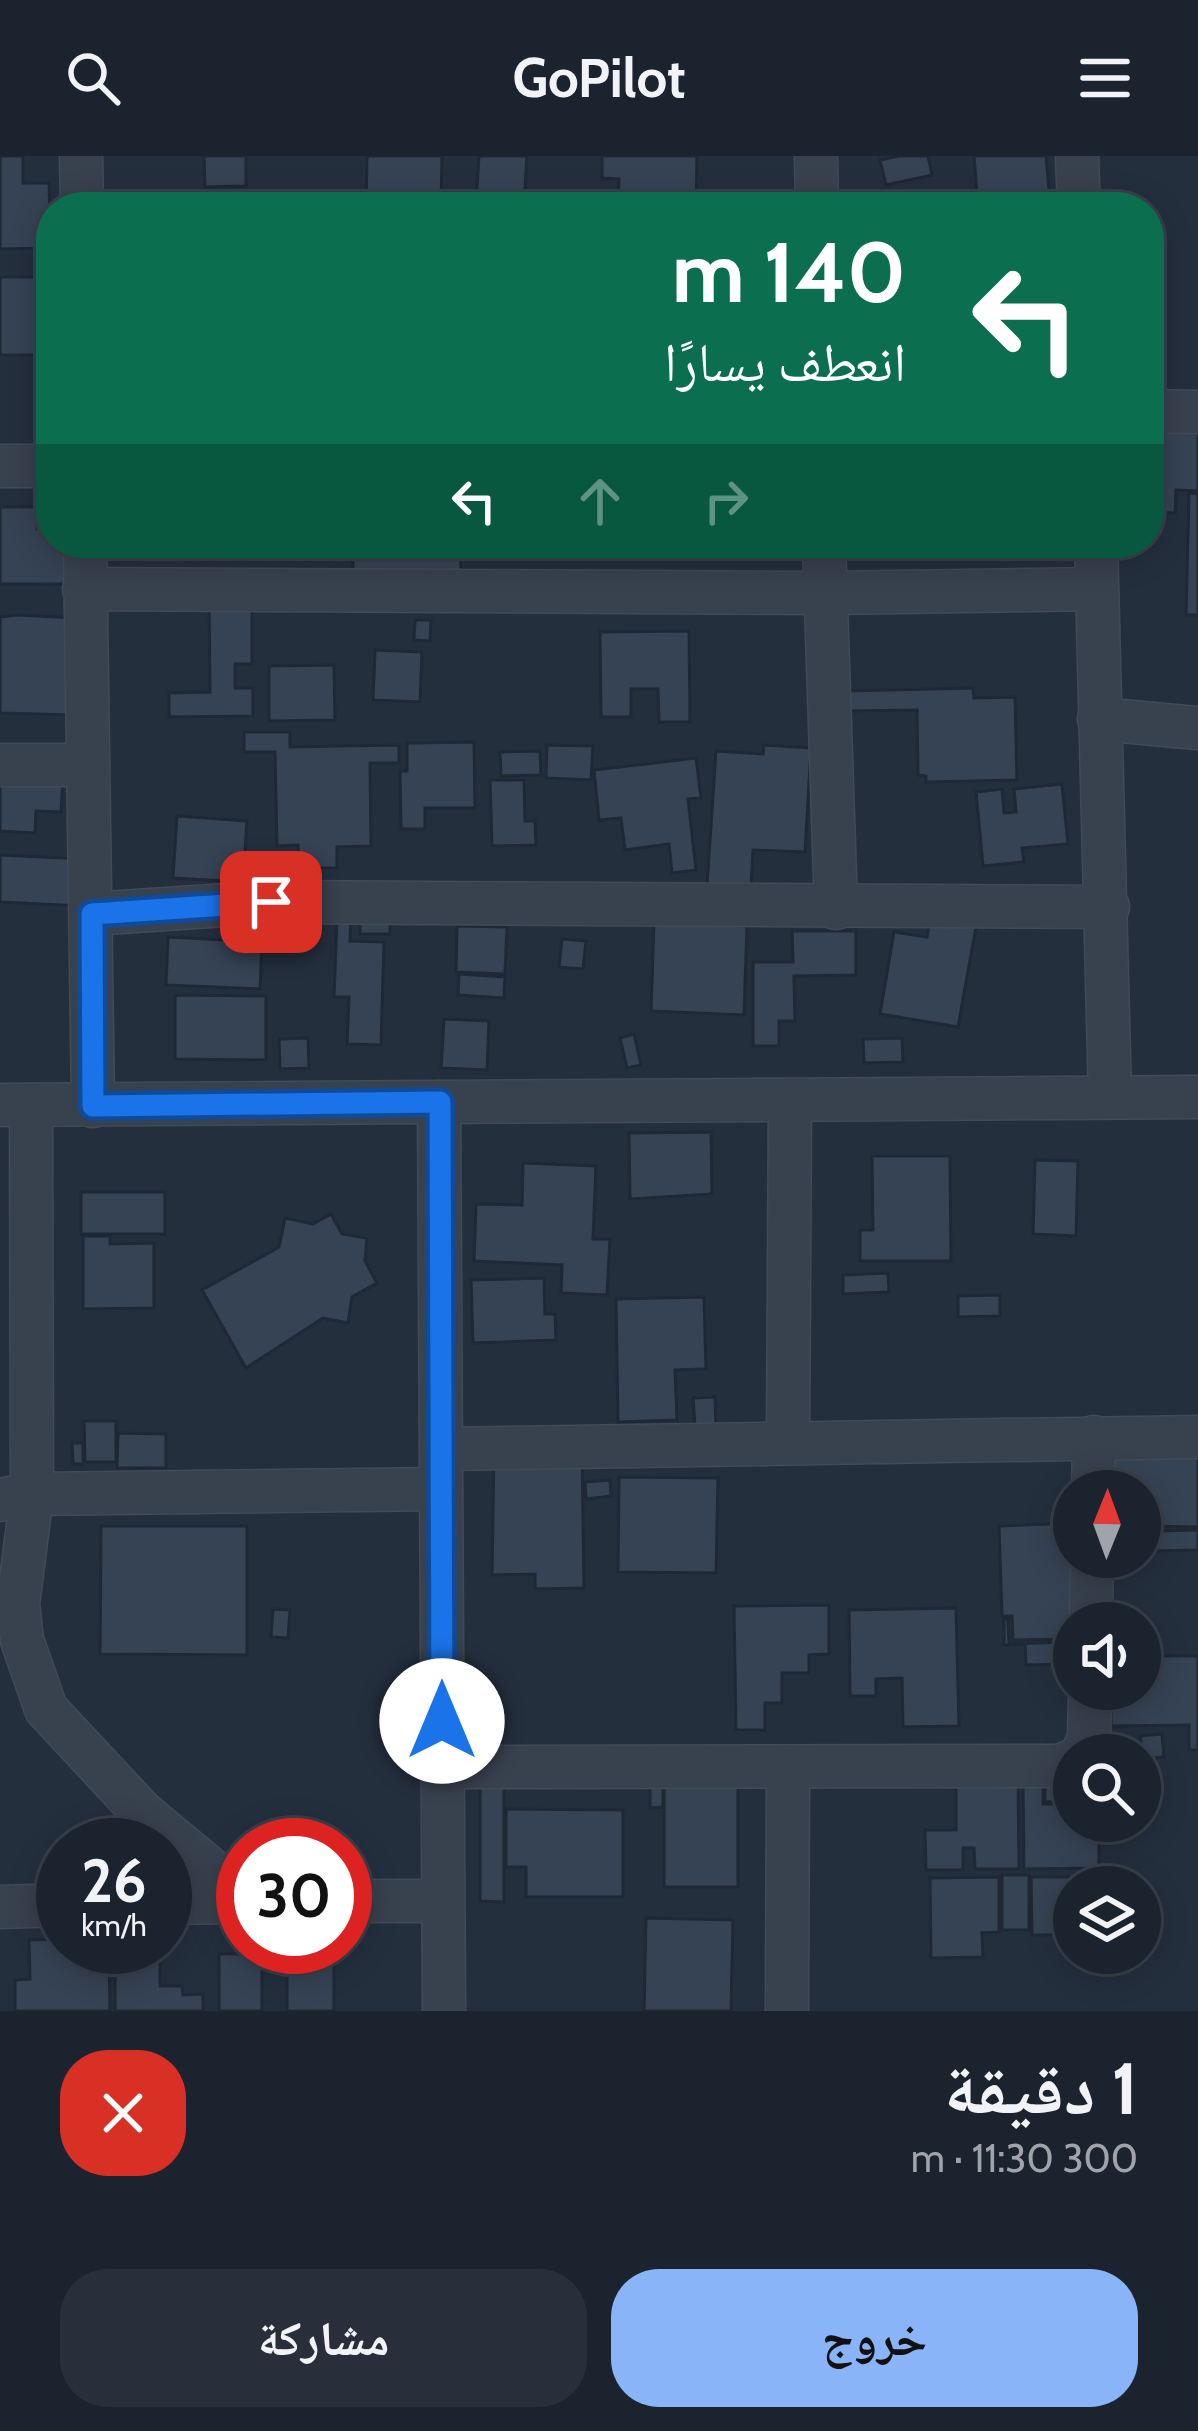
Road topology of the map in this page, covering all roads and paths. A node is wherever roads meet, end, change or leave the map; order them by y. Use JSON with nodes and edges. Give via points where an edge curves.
{"nodes":[{"id":1,"x":81,"y":156,"type":"edge"},
{"id":2,"x":816,"y":156,"type":"edge"},
{"id":3,"x":1077,"y":156,"type":"edge"},
{"id":4,"x":82,"y":192,"type":"edge"},
{"id":5,"x":817,"y":192,"type":"edge"},
{"id":6,"x":1078,"y":192,"type":"edge"},
{"id":7,"x":1164,"y":411,"type":"edge"},
{"id":8,"x":1198,"y":412,"type":"edge"},
{"id":9,"x":0,"y":466,"type":"edge"},
{"id":10,"x":36,"y":466,"type":"edge"},
{"id":11,"x":85,"y":558,"type":"edge"},
{"id":12,"x":824,"y":558,"type":"edge"},
{"id":13,"x":1096,"y":558,"type":"edge"},
{"id":14,"x":84,"y":589,"type":"junction"},
{"id":15,"x":1097,"y":589,"type":"junction"},
{"id":16,"x":825,"y":593,"type":"junction"},
{"id":17,"x":1099,"y":719,"type":"junction"},
{"id":18,"x":1198,"y":728,"type":"edge"},
{"id":19,"x":0,"y":765,"type":"edge"},
{"id":20,"x":85,"y":765,"type":"junction"},
{"id":21,"x":1108,"y":907,"type":"junction"},
{"id":22,"x":836,"y":908,"type":"junction"},
{"id":23,"x":92,"y":914,"type":"junction"},
{"id":24,"x":1110,"y":1096,"type":"junction"},
{"id":25,"x":1198,"y":1097,"type":"edge"},
{"id":26,"x":790,"y":1100,"type":"junction"},
{"id":27,"x":440,"y":1102,"type":"junction"},
{"id":28,"x":16,"y":1105,"type":"edge"},
{"id":29,"x":93,"y":1106,"type":"junction"},
{"id":30,"x":1094,"y":1437,"type":"junction"},
{"id":31,"x":1198,"y":1437,"type":"edge"},
{"id":32,"x":788,"y":1443,"type":"junction"},
{"id":33,"x":441,"y":1469,"type":"junction"},
{"id":34,"x":1093,"y":1470,"type":"edge"},
{"id":35,"x":16,"y":1497,"type":"edge"},
{"id":36,"x":1053,"y":1766,"type":"edge"},
{"id":37,"x":443,"y":1767,"type":"junction"},
{"id":38,"x":788,"y":1769,"type":"junction"},
{"id":39,"x":216,"y":1876,"type":"edge"},
{"id":40,"x":372,"y":1901,"type":"edge"},
{"id":41,"x":443,"y":1901,"type":"junction"},
{"id":42,"x":36,"y":1905,"type":"edge"},
{"id":43,"x":0,"y":1906,"type":"edge"},
{"id":44,"x":444,"y":2011,"type":"edge"},
{"id":45,"x":788,"y":2011,"type":"edge"}],
"edges":[{"from":1,"to":4,"type":"street"},
{"from":2,"to":5,"type":"street"},
{"from":3,"to":6,"type":"street"},
{"from":7,"to":8,"type":"street"},
{"from":9,"to":10,"type":"street"},
{"from":11,"to":14,"type":"street"},
{"from":12,"to":16,"type":"street"},
{"from":13,"to":15,"type":"street"},
{"from":14,"to":16,"type":"street"},
{"from":14,"to":20,"type":"street"},
{"from":15,"to":16,"type":"street"},
{"from":15,"to":17,"type":"street"},
{"from":16,"to":22,"type":"street"},
{"from":17,"to":18,"type":"street"},
{"from":17,"to":21,"type":"street"},
{"from":19,"to":20,"type":"street"},
{"from":20,"to":23,"type":"street"},
{"from":21,"to":22,"type":"street"},
{"from":21,"to":24,"type":"street"},
{"from":22,"to":23,"type":"street","via":[[271,902]]},
{"from":23,"to":29,"type":"street"},
{"from":24,"to":25,"type":"street"},
{"from":24,"to":26,"type":"street"},
{"from":26,"to":27,"type":"street"},
{"from":26,"to":32,"type":"street"},
{"from":27,"to":29,"type":"street"},
{"from":27,"to":33,"type":"street"},
{"from":28,"to":29,"type":"street"},
{"from":28,"to":35,"type":"street"},
{"from":30,"to":31,"type":"street"},
{"from":30,"to":32,"type":"street"},
{"from":30,"to":34,"type":"street"},
{"from":32,"to":33,"type":"street"},
{"from":33,"to":35,"type":"street"},
{"from":33,"to":37,"type":"street"},
{"from":35,"to":39,"type":"street","via":[[22,1640],[46,1709],[142,1812]]},
{"from":36,"to":38,"type":"street"},
{"from":37,"to":38,"type":"street"},
{"from":37,"to":41,"type":"street"},
{"from":38,"to":45,"type":"street"},
{"from":40,"to":41,"type":"street"},
{"from":41,"to":44,"type":"street"},
{"from":42,"to":43,"type":"street"}]}
